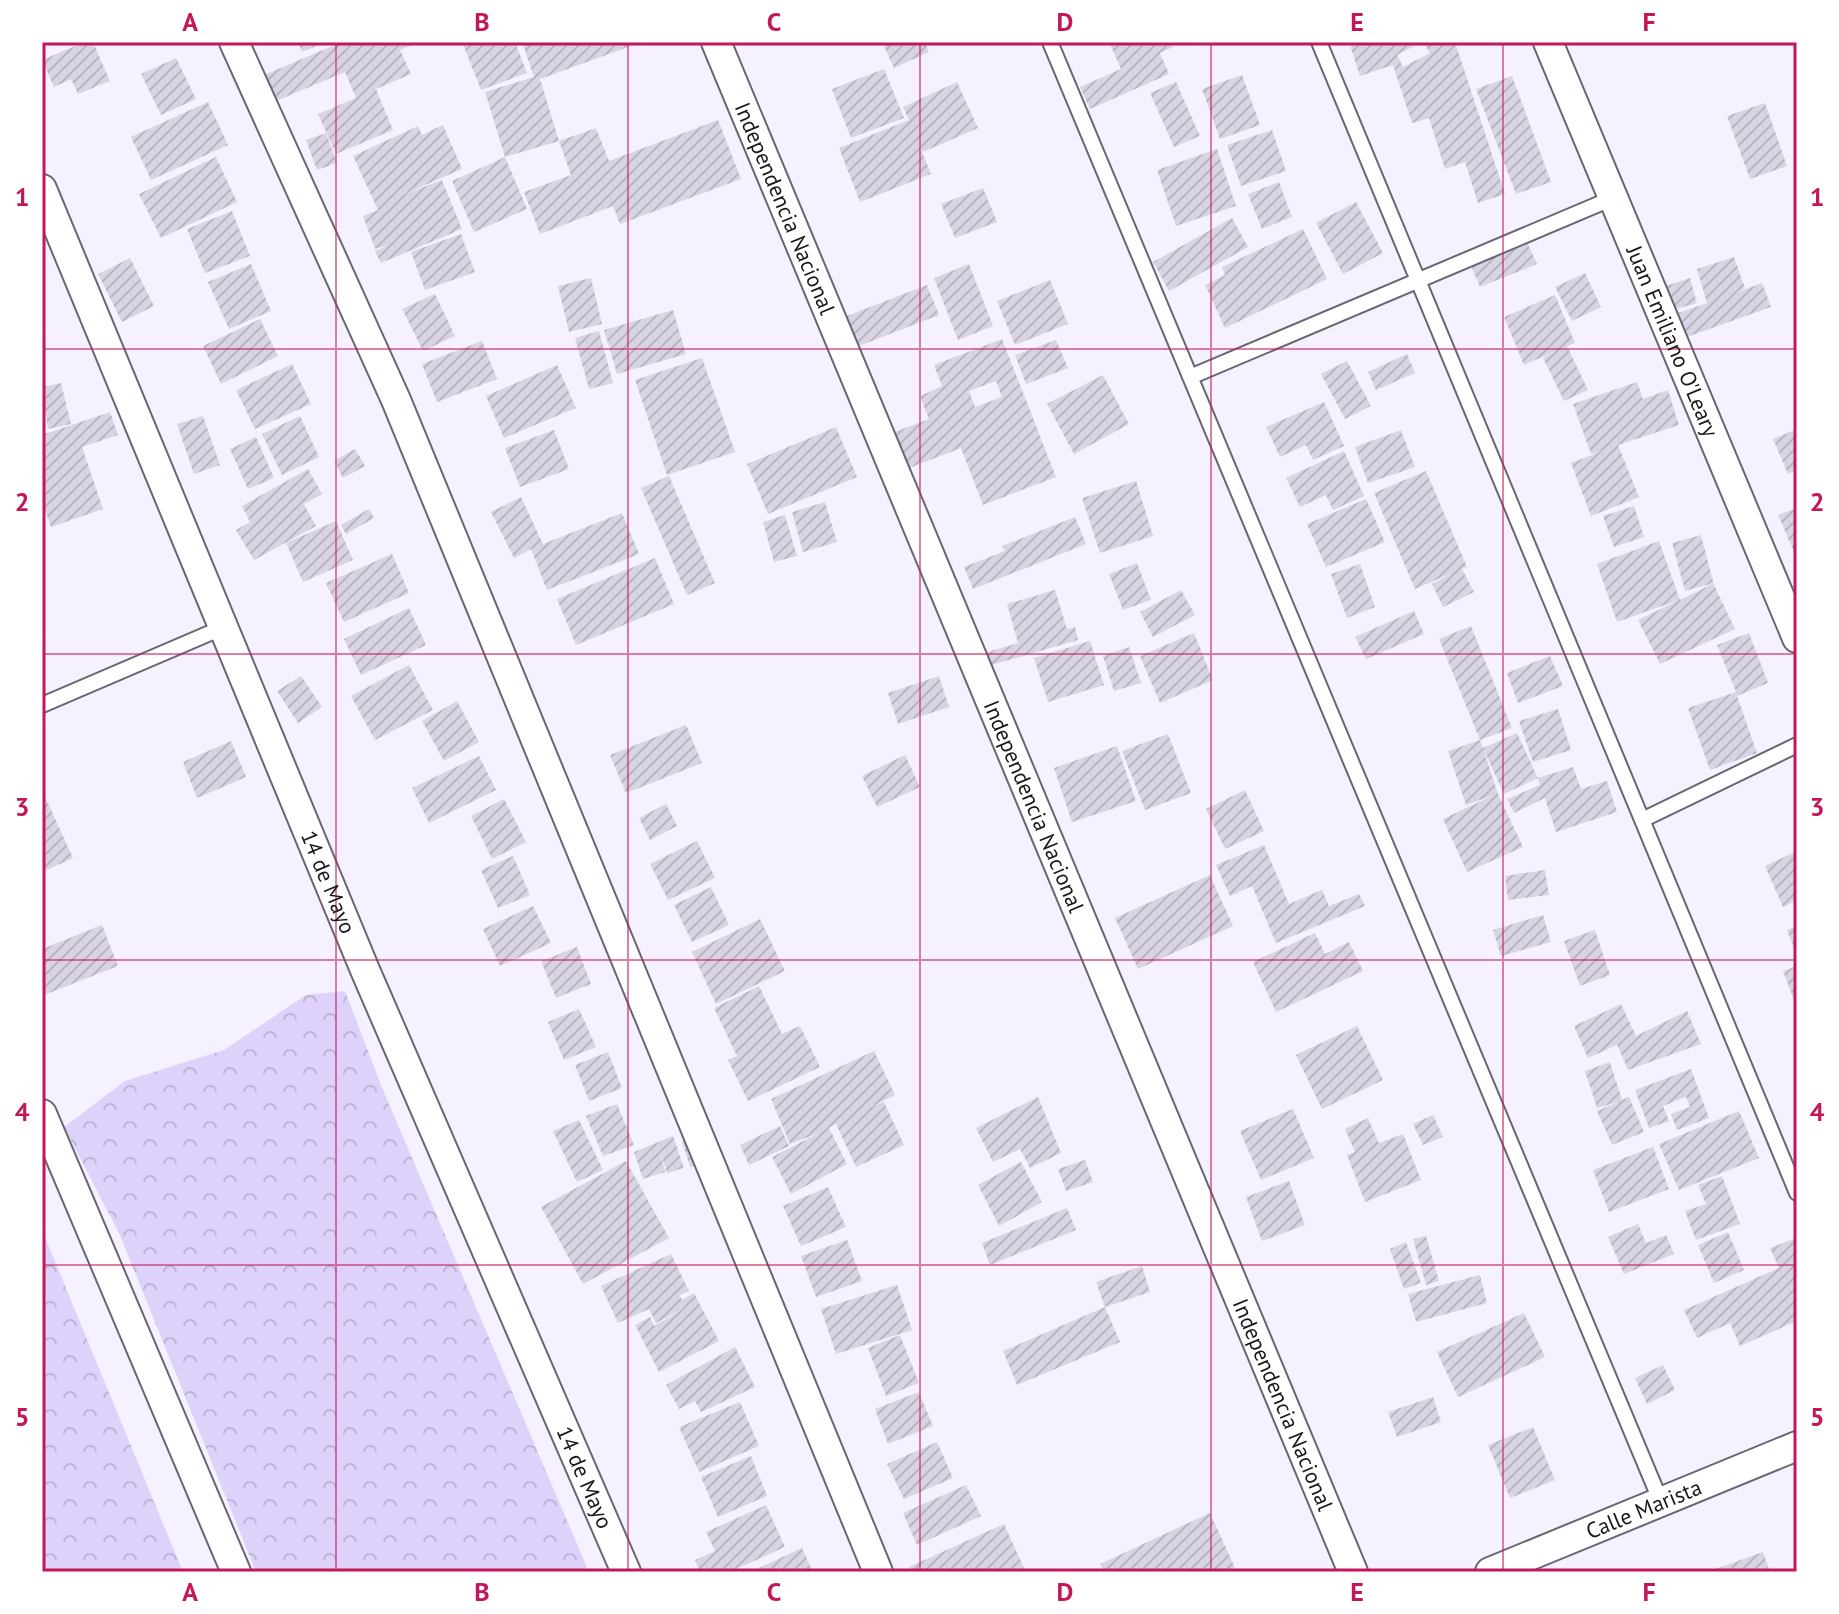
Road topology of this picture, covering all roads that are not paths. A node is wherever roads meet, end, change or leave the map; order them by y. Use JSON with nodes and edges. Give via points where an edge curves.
{"nodes":[{"id":1,"x":234,"y":42,"type":"edge"},
{"id":2,"x":716,"y":42,"type":"edge"},
{"id":3,"x":1050,"y":42,"type":"edge"},
{"id":4,"x":1319,"y":42,"type":"edge"},
{"id":5,"x":1548,"y":42,"type":"edge"},
{"id":6,"x":42,"y":189,"type":"edge"},
{"id":7,"x":1613,"y":198,"type":"junction"},
{"id":8,"x":1418,"y":280,"type":"junction"},
{"id":9,"x":1190,"y":377,"type":"junction"},
{"id":10,"x":1794,"y":621,"type":"edge"},
{"id":11,"x":224,"y":627,"type":"junction"},
{"id":12,"x":42,"y":705,"type":"edge"},
{"id":13,"x":1797,"y":745,"type":"edge"},
{"id":14,"x":1642,"y":820,"type":"junction"},
{"id":15,"x":42,"y":1114,"type":"edge"},
{"id":16,"x":1797,"y":1193,"type":"edge"},
{"id":17,"x":1797,"y":1446,"type":"edge"},
{"id":18,"x":1661,"y":1502,"type":"junction"},
{"id":19,"x":1501,"y":1569,"type":"edge"},
{"id":20,"x":236,"y":1572,"type":"edge"},
{"id":21,"x":626,"y":1572,"type":"edge"},
{"id":22,"x":878,"y":1572,"type":"edge"},
{"id":23,"x":1353,"y":1572,"type":"edge"}],
"edges":[{"from":1,"to":22,"type":"street","via":[[396,400]]},
{"from":2,"to":23,"type":"street","name":"Independencia Nacional"},
{"from":3,"to":9,"type":"lane"},
{"from":4,"to":8,"type":"lane"},
{"from":5,"to":7,"type":"street","name":"Juan Emiliano O'Leary"},
{"from":6,"to":11,"type":"street","name":"14 de Mayo"},
{"from":7,"to":8,"type":"lane"},
{"from":7,"to":10,"type":"street","name":"Juan Emiliano O'Leary"},
{"from":8,"to":9,"type":"lane"},
{"from":8,"to":14,"type":"lane"},
{"from":9,"to":18,"type":"lane"},
{"from":11,"to":12,"type":"lane"},
{"from":11,"to":21,"type":"street","name":"14 de Mayo","via":[[365,970]]},
{"from":13,"to":14,"type":"lane"},
{"from":14,"to":16,"type":"lane"},
{"from":15,"to":20,"type":"street"},
{"from":17,"to":18,"type":"street","name":"Calle Marista"},
{"from":18,"to":19,"type":"street","name":"Calle Marista"}]}
